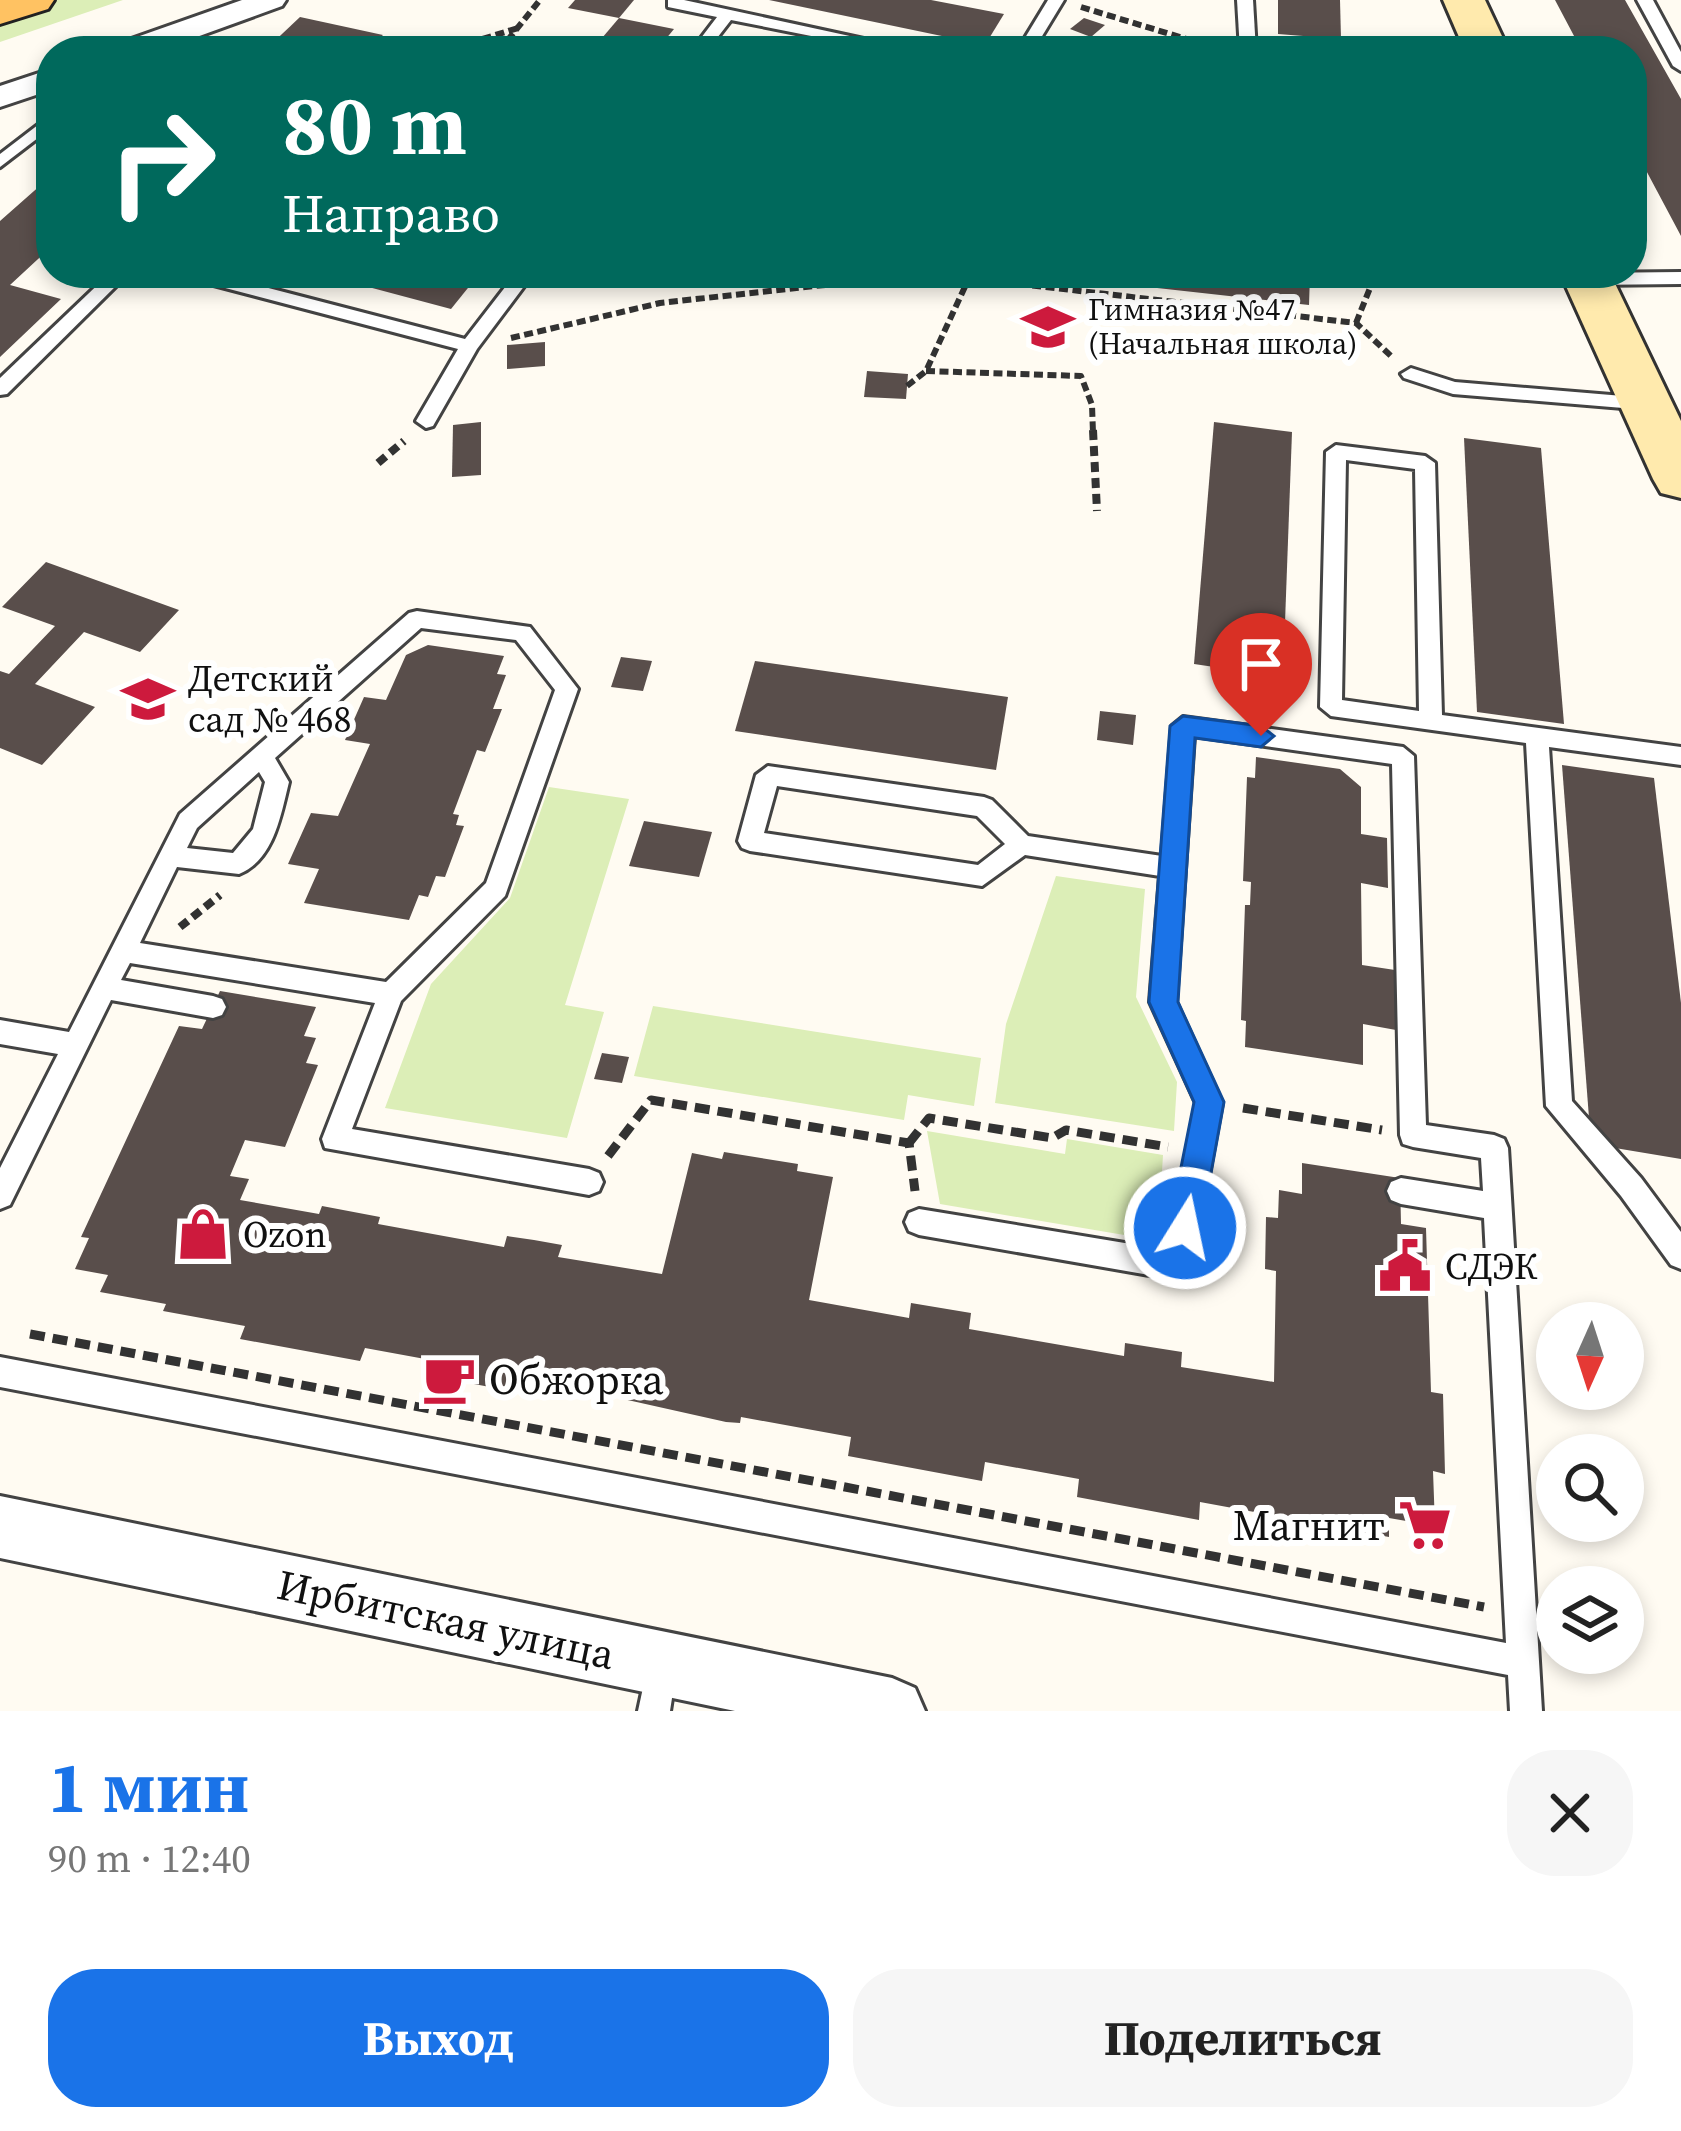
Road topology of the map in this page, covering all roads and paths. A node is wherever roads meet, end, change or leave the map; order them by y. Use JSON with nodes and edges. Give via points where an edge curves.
{"nodes":[{"id":1,"x":33,"y":0,"type":"edge"},
{"id":2,"x":271,"y":0,"type":"edge"},
{"id":3,"x":540,"y":0,"type":"edge"},
{"id":4,"x":676,"y":0,"type":"edge"},
{"id":5,"x":1056,"y":0,"type":"edge"},
{"id":6,"x":1245,"y":0,"type":"edge"},
{"id":7,"x":1464,"y":0,"type":"edge"},
{"id":8,"x":1645,"y":0,"type":"edge"},
{"id":9,"x":1078,"y":6,"type":"dead end"},
{"id":10,"x":0,"y":11,"type":"edge"},
{"id":11,"x":727,"y":15,"type":"junction"},
{"id":12,"x":518,"y":28,"type":"junction"},
{"id":13,"x":175,"y":36,"type":"edge"},
{"id":14,"x":492,"y":36,"type":"edge"},
{"id":15,"x":511,"y":36,"type":"edge"},
{"id":16,"x":711,"y":36,"type":"edge"},
{"id":17,"x":834,"y":36,"type":"edge"},
{"id":18,"x":1034,"y":36,"type":"edge"},
{"id":19,"x":1176,"y":36,"type":"edge"},
{"id":20,"x":1247,"y":36,"type":"edge"},
{"id":21,"x":1480,"y":36,"type":"edge"},
{"id":22,"x":1681,"y":66,"type":"edge"},
{"id":23,"x":36,"y":85,"type":"edge"},
{"id":24,"x":0,"y":98,"type":"edge"},
{"id":25,"x":36,"y":132,"type":"edge"},
{"id":26,"x":0,"y":162,"type":"edge"},
{"id":27,"x":1647,"y":277,"type":"edge"},
{"id":28,"x":1681,"y":278,"type":"edge"},
{"id":29,"x":104,"y":288,"type":"edge"},
{"id":30,"x":247,"y":288,"type":"edge"},
{"id":31,"x":513,"y":288,"type":"edge"},
{"id":32,"x":773,"y":288,"type":"edge"},
{"id":33,"x":964,"y":288,"type":"edge"},
{"id":34,"x":1057,"y":288,"type":"edge"},
{"id":35,"x":1370,"y":288,"type":"edge"},
{"id":36,"x":1593,"y":288,"type":"edge"},
{"id":37,"x":1356,"y":322,"type":"junction"},
{"id":38,"x":469,"y":346,"type":"junction"},
{"id":39,"x":926,"y":371,"type":"junction"},
{"id":40,"x":1411,"y":374,"type":"joint"},
{"id":41,"x":907,"y":386,"type":"dead end"},
{"id":42,"x":0,"y":388,"type":"edge"},
{"id":43,"x":1665,"y":406,"type":"edge"},
{"id":44,"x":427,"y":421,"type":"dead end"},
{"id":45,"x":1681,"y":479,"type":"edge"},
{"id":46,"x":1097,"y":511,"type":"dead end"},
{"id":47,"x":1431,"y":722,"type":"junction"},
{"id":48,"x":1537,"y":736,"type":"junction"},
{"id":49,"x":262,"y":756,"type":"junction"},
{"id":50,"x":1681,"y":756,"type":"edge"},
{"id":51,"x":1021,"y":845,"type":"junction"},
{"id":52,"x":171,"y":856,"type":"junction"},
{"id":53,"x":239,"y":864,"type":"junction"},
{"id":54,"x":1173,"y":868,"type":"junction"},
{"id":55,"x":134,"y":953,"type":"junction"},
{"id":56,"x":105,"y":988,"type":"junction"},
{"id":57,"x":391,"y":994,"type":"junction"},
{"id":58,"x":213,"y":1006,"type":"dead end"},
{"id":59,"x":0,"y":1032,"type":"edge"},
{"id":60,"x":76,"y":1046,"type":"junction"},
{"id":61,"x":1209,"y":1102,"type":"junction"},
{"id":62,"x":1413,"y":1136,"type":"junction"},
{"id":63,"x":909,"y":1143,"type":"junction"},
{"id":64,"x":1199,"y":1152,"type":"junction"},
{"id":65,"x":589,"y":1182,"type":"joint"},
{"id":66,"x":1401,"y":1192,"type":"dead end"},
{"id":67,"x":0,"y":1196,"type":"edge"},
{"id":68,"x":1497,"y":1207,"type":"junction"},
{"id":69,"x":919,"y":1222,"type":"joint"},
{"id":70,"x":1681,"y":1255,"type":"edge"},
{"id":71,"x":23,"y":1333,"type":"dead end"},
{"id":72,"x":0,"y":1372,"type":"edge"},
{"id":73,"x":0,"y":1527,"type":"edge"},
{"id":74,"x":1520,"y":1614,"type":"junction"},
{"id":75,"x":1523,"y":1662,"type":"junction"},
{"id":76,"x":658,"y":1687,"type":"edge"},
{"id":77,"x":892,"y":1711,"type":"edge"},
{"id":78,"x":1526,"y":1711,"type":"edge"}],
"edges":[{"from":1,"to":10,"type":"main road"},
{"from":2,"to":13,"type":"street"},
{"from":3,"to":12,"type":"path"},
{"from":4,"to":11,"type":"lane"},
{"from":5,"to":18,"type":"lane"},
{"from":6,"to":20,"type":"lane"},
{"from":7,"to":21,"type":"main road"},
{"from":8,"to":22,"type":"lane"},
{"from":9,"to":19,"type":"path"},
{"from":11,"to":16,"type":"lane"},
{"from":11,"to":17,"type":"lane"},
{"from":12,"to":14,"type":"path"},
{"from":12,"to":15,"type":"path"},
{"from":23,"to":24,"type":"street"},
{"from":25,"to":26,"type":"lane"},
{"from":27,"to":28,"type":"lane"},
{"from":29,"to":42,"type":"lane"},
{"from":30,"to":38,"type":"lane"},
{"from":31,"to":38,"type":"lane"},
{"from":32,"to":38,"type":"path","via":[[660,302]]},
{"from":33,"to":39,"type":"path"},
{"from":34,"to":37,"type":"path"},
{"from":35,"to":37,"type":"path"},
{"from":36,"to":43,"type":"main road"},
{"from":37,"to":40,"type":"path"},
{"from":38,"to":44,"type":"lane"},
{"from":39,"to":41,"type":"path"},
{"from":39,"to":46,"type":"path","via":[[1081,376],[1092,405]]},
{"from":40,"to":43,"type":"lane","via":[[1453,388]]},
{"from":43,"to":45,"type":"main road"},
{"from":47,"to":47,"type":"lane","via":[[1425,463],[1336,452],[1330,707]]},
{"from":47,"to":48,"type":"lane"},
{"from":48,"to":50,"type":"lane"},
{"from":48,"to":70,"type":"lane","via":[[1559,1106]]},
{"from":49,"to":52,"type":"lane","via":[[188,821]]},
{"from":49,"to":53,"type":"lane","via":[[277,782],[264,833]]},
{"from":49,"to":57,"type":"lane","via":[[417,619],[522,633],[567,689],[496,889]]},
{"from":51,"to":51,"type":"lane","via":[[983,807],[768,775],[750,841],[982,876]]},
{"from":51,"to":54,"type":"lane"},
{"from":52,"to":53,"type":"lane"},
{"from":52,"to":55,"type":"lane"},
{"from":53,"to":55,"type":"path","via":[[243,877]]},
{"from":54,"to":61,"type":"lane","via":[[1163,1002]]},
{"from":54,"to":62,"type":"lane","via":[[1183,726],[1403,756]]},
{"from":55,"to":56,"type":"lane"},
{"from":55,"to":57,"type":"lane"},
{"from":56,"to":58,"type":"lane"},
{"from":56,"to":60,"type":"lane"},
{"from":57,"to":65,"type":"lane","via":[[335,1139]]},
{"from":59,"to":60,"type":"lane"},
{"from":60,"to":67,"type":"lane"},
{"from":61,"to":62,"type":"path"},
{"from":61,"to":64,"type":"lane"},
{"from":62,"to":68,"type":"lane","via":[[1494,1148]]},
{"from":63,"to":64,"type":"path","via":[[929,1118]]},
{"from":63,"to":65,"type":"path","via":[[651,1100]]},
{"from":63,"to":69,"type":"path"},
{"from":64,"to":69,"type":"lane","via":[[1178,1266]]},
{"from":66,"to":68,"type":"lane"},
{"from":68,"to":74,"type":"lane"},
{"from":71,"to":74,"type":"path"},
{"from":72,"to":75,"type":"lane"},
{"from":73,"to":76,"type":"street","name":"Ирбитская улица"},
{"from":74,"to":75,"type":"lane"},
{"from":75,"to":78,"type":"lane"},
{"from":76,"to":77,"type":"street","name":"Ирбитская улица"}]}
